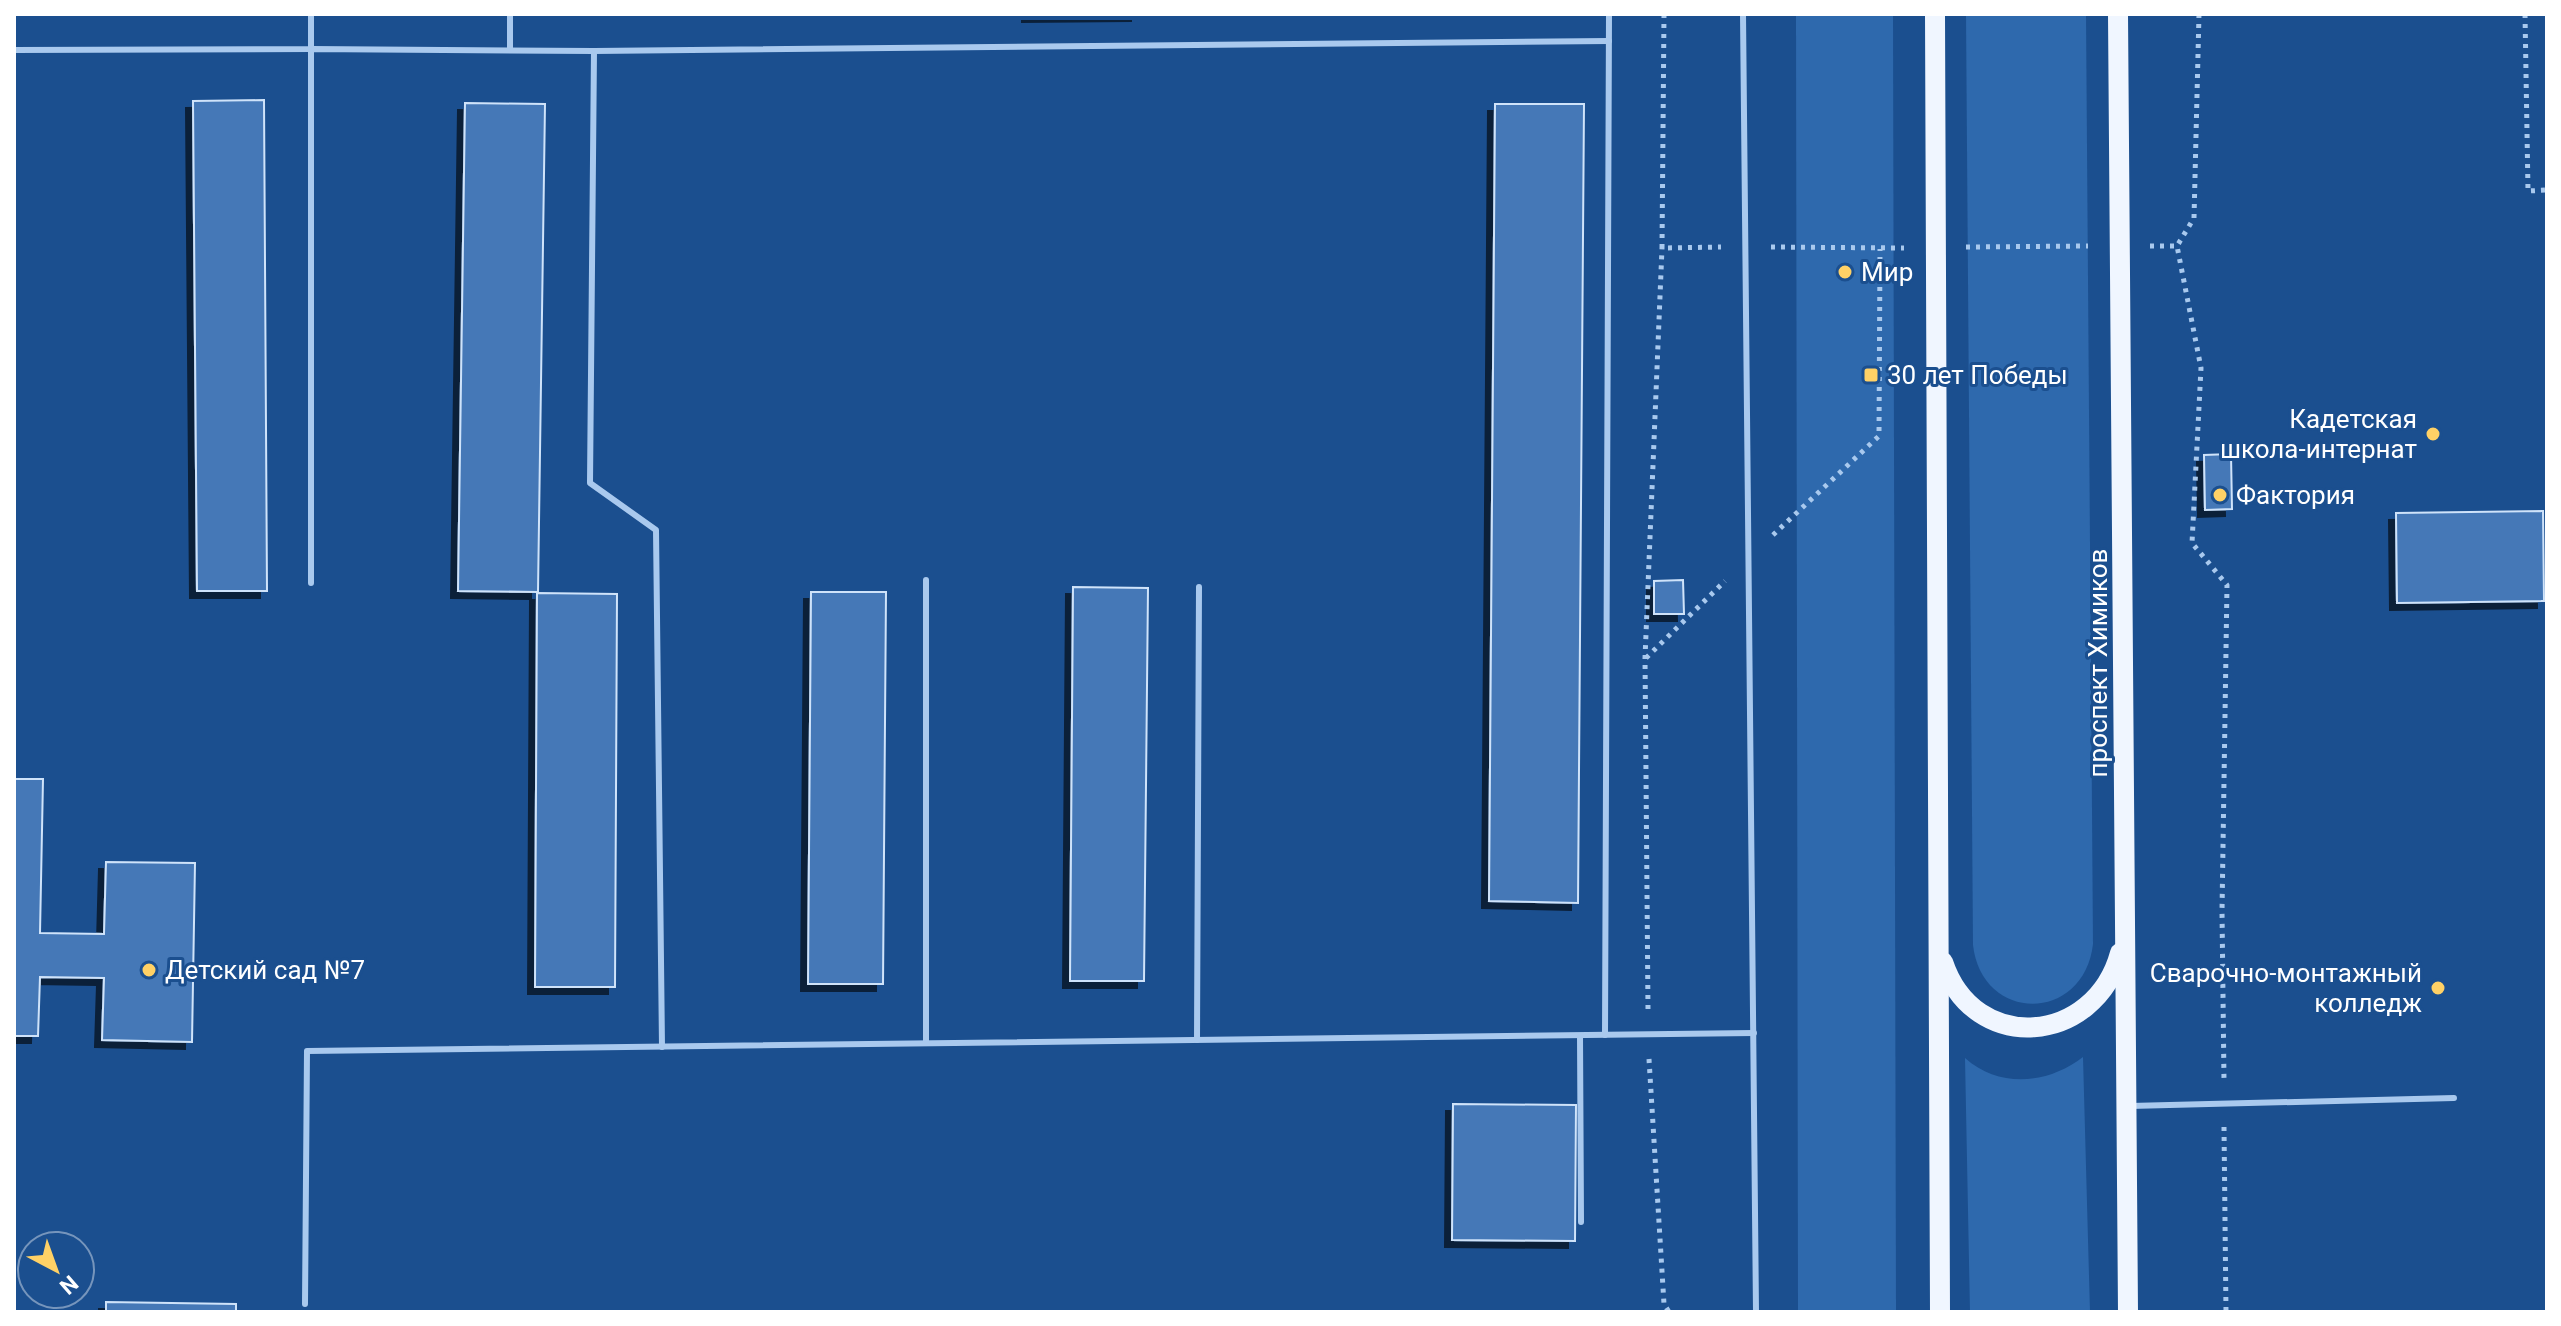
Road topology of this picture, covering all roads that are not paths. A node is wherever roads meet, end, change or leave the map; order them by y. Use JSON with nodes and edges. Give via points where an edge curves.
{"nodes":[{"id":1,"x":311,"y":14,"type":"edge"},
{"id":2,"x":510,"y":14,"type":"edge"},
{"id":3,"x":1609,"y":14,"type":"edge"},
{"id":4,"x":1743,"y":14,"type":"edge"},
{"id":5,"x":1935,"y":14,"type":"edge"},
{"id":6,"x":2118,"y":14,"type":"edge"},
{"id":7,"x":1609,"y":41,"type":"junction"},
{"id":8,"x":311,"y":49,"type":"junction"},
{"id":9,"x":14,"y":50,"type":"edge"},
{"id":10,"x":510,"y":50,"type":"junction"},
{"id":11,"x":594,"y":51,"type":"junction"},
{"id":12,"x":926,"y":580,"type":"dead end"},
{"id":13,"x":311,"y":583,"type":"dead end"},
{"id":14,"x":1199,"y":587,"type":"dead end"},
{"id":15,"x":2125,"y":934,"type":"junction"},
{"id":16,"x":1939,"y":938,"type":"junction"},
{"id":17,"x":1754,"y":1033,"type":"junction"},
{"id":18,"x":1605,"y":1035,"type":"junction"},
{"id":19,"x":1580,"y":1036,"type":"junction"},
{"id":20,"x":1197,"y":1040,"type":"junction"},
{"id":21,"x":926,"y":1043,"type":"junction"},
{"id":22,"x":662,"y":1047,"type":"junction"},
{"id":23,"x":2454,"y":1098,"type":"dead end"},
{"id":24,"x":2127,"y":1106,"type":"junction"},
{"id":25,"x":1581,"y":1222,"type":"dead end"},
{"id":26,"x":305,"y":1304,"type":"dead end"},
{"id":27,"x":1756,"y":1312,"type":"edge"},
{"id":28,"x":1940,"y":1312,"type":"edge"},
{"id":29,"x":2128,"y":1312,"type":"edge"}],
"edges":[{"from":1,"to":8,"type":"lane"},
{"from":2,"to":10,"type":"lane"},
{"from":3,"to":7,"type":"lane"},
{"from":4,"to":17,"type":"lane"},
{"from":5,"to":16,"type":"main road"},
{"from":6,"to":15,"type":"main road","name":"проспект Химиков"},
{"from":7,"to":11,"type":"lane"},
{"from":7,"to":18,"type":"lane"},
{"from":8,"to":9,"type":"lane"},
{"from":8,"to":10,"type":"lane"},
{"from":8,"to":13,"type":"lane"},
{"from":10,"to":11,"type":"lane"},
{"from":11,"to":22,"type":"lane","via":[[590,483],[656,530]]},
{"from":12,"to":21,"type":"lane"},
{"from":14,"to":20,"type":"lane"},
{"from":15,"to":16,"type":"main road","via":[[2116,970],[2096,1000],[2067,1020],[2032,1028],[1997,1022],[1967,1002],[1947,973]]},
{"from":15,"to":24,"type":"main road","name":"проспект Химиков"},
{"from":16,"to":28,"type":"main road"},
{"from":17,"to":18,"type":"lane"},
{"from":17,"to":27,"type":"lane"},
{"from":18,"to":19,"type":"lane"},
{"from":19,"to":20,"type":"lane"},
{"from":19,"to":25,"type":"lane"},
{"from":20,"to":21,"type":"lane"},
{"from":21,"to":22,"type":"lane"},
{"from":22,"to":26,"type":"lane","via":[[307,1051]]},
{"from":23,"to":24,"type":"lane"},
{"from":24,"to":29,"type":"main road","name":"проспект Химиков"}]}
